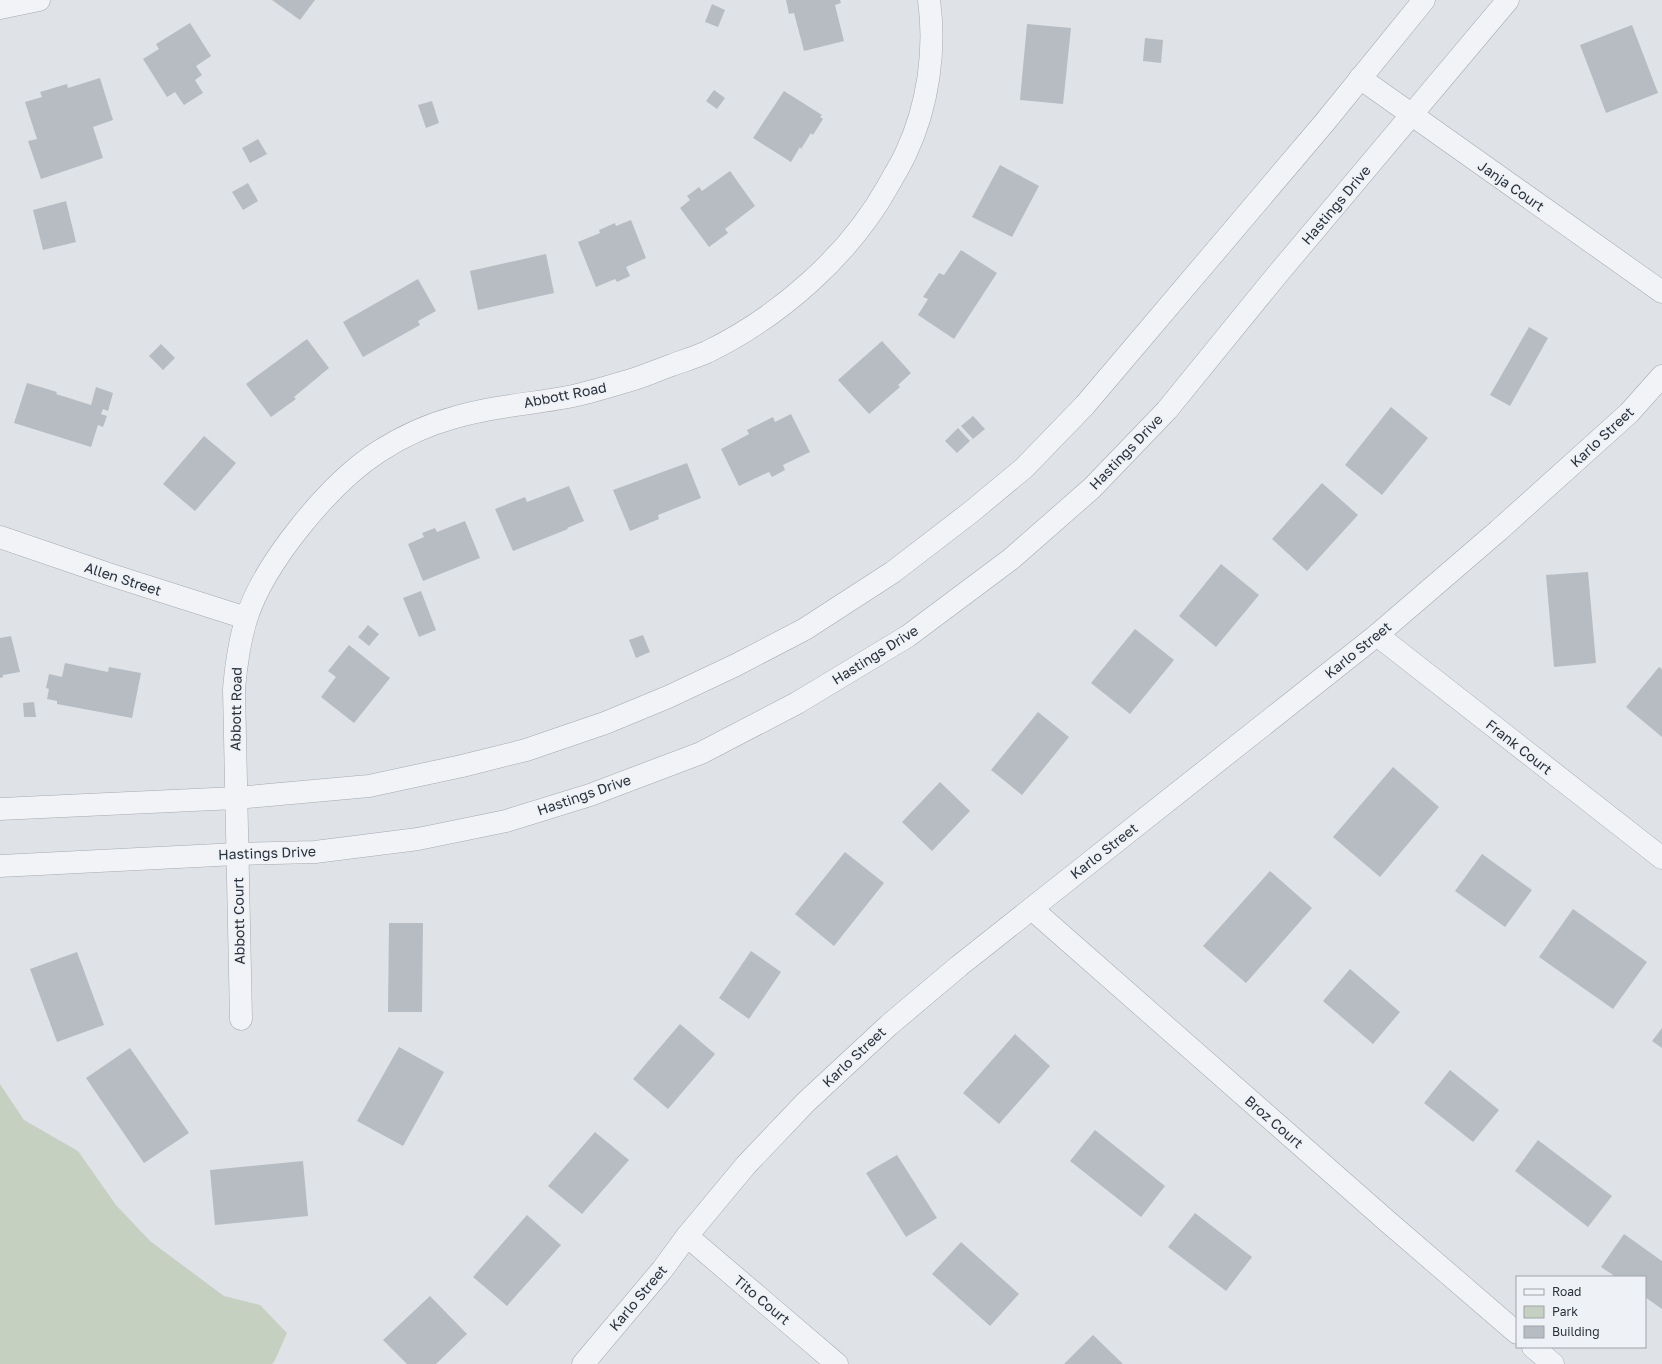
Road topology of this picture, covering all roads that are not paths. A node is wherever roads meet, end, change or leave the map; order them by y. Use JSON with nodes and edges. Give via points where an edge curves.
{"nodes":[{"id":1,"x":39,"y":0,"type":"edge"},
{"id":2,"x":929,"y":0,"type":"edge"},
{"id":3,"x":1424,"y":0,"type":"edge"},
{"id":4,"x":1508,"y":0,"type":"edge"},
{"id":5,"x":0,"y":8,"type":"edge"},
{"id":6,"x":1360,"y":78,"type":"junction"},
{"id":7,"x":1412,"y":116,"type":"junction"},
{"id":8,"x":1662,"y":292,"type":"edge"},
{"id":9,"x":1662,"y":376,"type":"edge"},
{"id":10,"x":0,"y":537,"type":"edge"},
{"id":11,"x":246,"y":618,"type":"junction"},
{"id":12,"x":1377,"y":635,"type":"junction"},
{"id":13,"x":236,"y":798,"type":"junction"},
{"id":14,"x":0,"y":809,"type":"edge"},
{"id":15,"x":237,"y":854,"type":"junction"},
{"id":16,"x":1662,"y":858,"type":"edge"},
{"id":17,"x":0,"y":866,"type":"edge"},
{"id":18,"x":1032,"y":909,"type":"junction"},
{"id":19,"x":241,"y":1019,"type":"dead end"},
{"id":20,"x":687,"y":1236,"type":"junction"},
{"id":21,"x":1516,"y":1332,"type":"edge"},
{"id":22,"x":1534,"y":1348,"type":"edge"},
{"id":23,"x":583,"y":1364,"type":"edge"},
{"id":24,"x":837,"y":1364,"type":"edge"},
{"id":25,"x":1553,"y":1364,"type":"edge"}],
"edges":[{"from":1,"to":5,"type":"street"},
{"from":2,"to":11,"type":"street","name":"Abbott Road","via":[[932,25],[930,72],[922,108],[907,153],[877,206],[844,248],[805,286],[754,326],[706,352],[633,380],[569,397],[503,406],[455,417],[410,435],[377,453],[348,476],[290,540],[262,581]]},
{"from":3,"to":6,"type":"street"},
{"from":4,"to":7,"type":"street","name":"Hastings Drive"},
{"from":6,"to":7,"type":"street","name":"Janja Court"},
{"from":6,"to":13,"type":"street","via":[[1084,405],[1024,468],[893,572],[805,629],[668,697],[605,723],[526,750],[369,786]]},
{"from":7,"to":8,"type":"street","name":"Janja Court"},
{"from":7,"to":15,"type":"street","name":"Hastings Drive","via":[[1276,276],[1167,410],[1092,488],[1011,559],[908,636],[797,703],[701,753],[590,795],[506,821],[418,839],[315,852]]},
{"from":9,"to":12,"type":"street","name":"Karlo Street","via":[[1623,418]]},
{"from":10,"to":11,"type":"street","name":"Allen Street"},
{"from":11,"to":13,"type":"street","name":"Abbott Road","via":[[234,689]]},
{"from":12,"to":16,"type":"street","name":"Frank Court"},
{"from":12,"to":18,"type":"street","name":"Karlo Street"},
{"from":13,"to":14,"type":"street"},
{"from":13,"to":15,"type":"street","name":"Abbott Court"},
{"from":15,"to":17,"type":"street","name":"Hastings Drive"},
{"from":15,"to":19,"type":"street","name":"Abbott Court"},
{"from":18,"to":20,"type":"street","name":"Karlo Street","via":[[889,1025],[806,1102],[746,1165]]},
{"from":18,"to":21,"type":"street","name":"Broz Court"},
{"from":20,"to":23,"type":"street","name":"Karlo Street","via":[[662,1270]]},
{"from":20,"to":24,"type":"street","name":"Tito Court"},
{"from":22,"to":25,"type":"street"}]}
